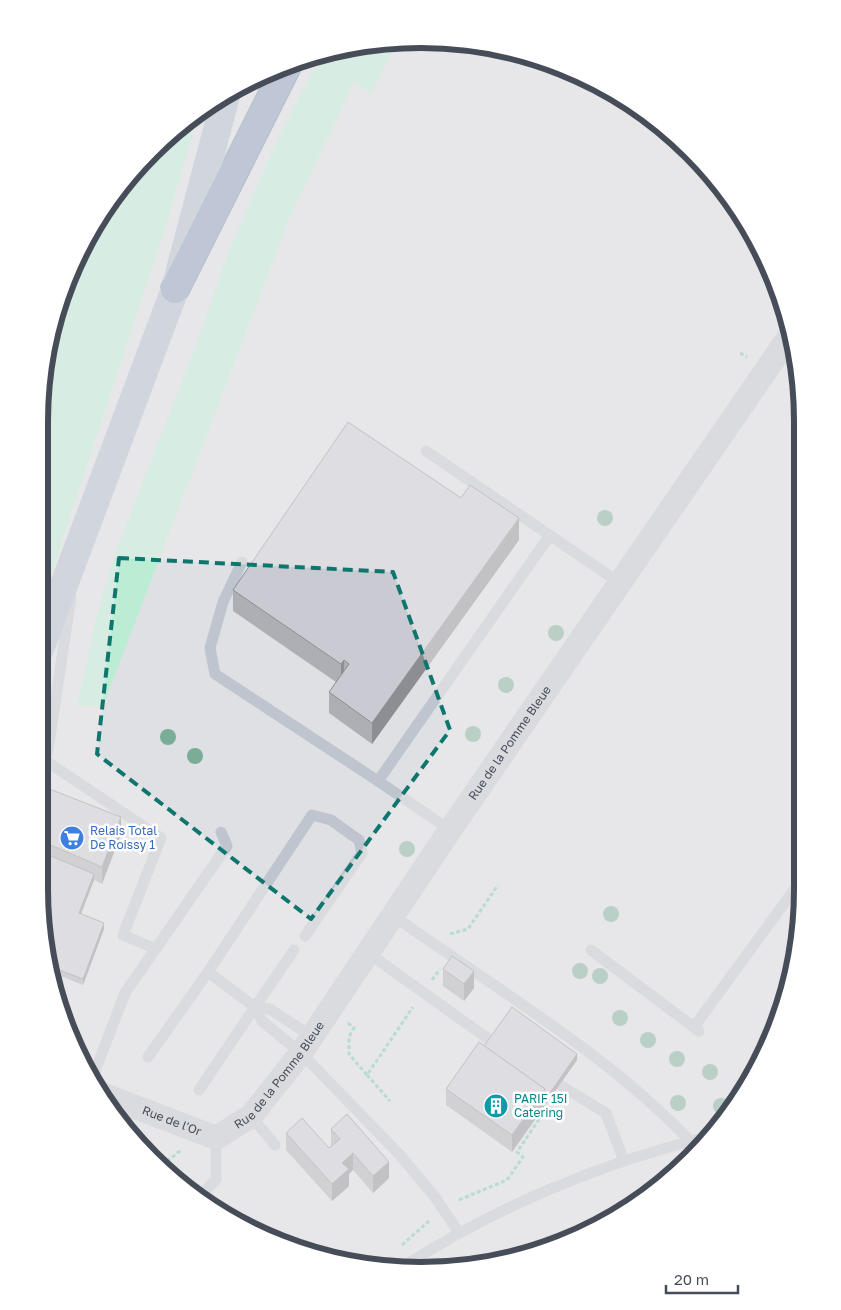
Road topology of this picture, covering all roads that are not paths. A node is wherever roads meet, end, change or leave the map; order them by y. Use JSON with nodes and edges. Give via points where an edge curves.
{"nodes":[{"id":1,"x":283,"y":74,"type":"edge"},
{"id":2,"x":224,"y":103,"type":"edge"},
{"id":3,"x":175,"y":289,"type":"junction"},
{"id":4,"x":785,"y":343,"type":"edge"},
{"id":5,"x":426,"y":451,"type":"dead end"},
{"id":6,"x":550,"y":536,"type":"junction"},
{"id":7,"x":77,"y":550,"type":"junction"},
{"id":8,"x":242,"y":562,"type":"dead end"},
{"id":9,"x":620,"y":583,"type":"junction"},
{"id":10,"x":48,"y":628,"type":"edge"},
{"id":11,"x":48,"y":748,"type":"edge"},
{"id":12,"x":48,"y":761,"type":"edge"},
{"id":13,"x":378,"y":781,"type":"junction"},
{"id":14,"x":450,"y":830,"type":"junction"},
{"id":15,"x":221,"y":832,"type":"dead end"},
{"id":16,"x":794,"y":890,"type":"edge"},
{"id":17,"x":394,"y":916,"type":"junction"},
{"id":18,"x":305,"y":936,"type":"dead end"},
{"id":19,"x":156,"y":949,"type":"junction"},
{"id":20,"x":294,"y":950,"type":"dead end"},
{"id":21,"x":590,"y":950,"type":"dead end"},
{"id":22,"x":368,"y":953,"type":"junction"},
{"id":23,"x":208,"y":972,"type":"junction"},
{"id":24,"x":255,"y":1007,"type":"junction"},
{"id":25,"x":306,"y":1045,"type":"junction"},
{"id":26,"x":513,"y":1056,"type":"edge"},
{"id":27,"x":148,"y":1058,"type":"dead end"},
{"id":28,"x":536,"y":1071,"type":"edge"},
{"id":29,"x":95,"y":1072,"type":"edge"},
{"id":30,"x":199,"y":1090,"type":"dead end"},
{"id":31,"x":110,"y":1097,"type":"edge"},
{"id":32,"x":251,"y":1116,"type":"junction"},
{"id":33,"x":216,"y":1138,"type":"junction"},
{"id":34,"x":697,"y":1139,"type":"edge"},
{"id":35,"x":690,"y":1141,"type":"junction"},
{"id":36,"x":275,"y":1145,"type":"dead end"},
{"id":37,"x":624,"y":1161,"type":"junction"},
{"id":38,"x":204,"y":1193,"type":"edge"},
{"id":39,"x":459,"y":1233,"type":"junction"},
{"id":40,"x":411,"y":1262,"type":"edge"}],
"edges":[{"from":1,"to":3,"type":"highway"},
{"from":2,"to":3,"type":"main road"},
{"from":3,"to":7,"type":"main road"},
{"from":4,"to":9,"type":"street","name":"Rue de la Pomme Bleue"},
{"from":5,"to":6,"type":"lane"},
{"from":6,"to":9,"type":"lane"},
{"from":6,"to":13,"type":"lane"},
{"from":7,"to":10,"type":"main road"},
{"from":7,"to":11,"type":"lane"},
{"from":8,"to":13,"type":"lane","via":[[223,602],[210,648],[216,674]]},
{"from":9,"to":14,"type":"street","name":"Rue de la Pomme Bleue"},
{"from":12,"to":19,"type":"lane","via":[[161,838],[123,935]]},
{"from":13,"to":14,"type":"lane"},
{"from":14,"to":17,"type":"street","name":"Rue de la Pomme Bleue"},
{"from":15,"to":19,"type":"lane","via":[[227,846]]},
{"from":16,"to":21,"type":"lane","via":[[696,1029]]},
{"from":17,"to":22,"type":"street","name":"Rue de la Pomme Bleue"},
{"from":17,"to":35,"type":"lane","via":[[572,1039],[656,1106]]},
{"from":18,"to":23,"type":"lane","via":[[362,853],[359,840],[331,820],[312,816]]},
{"from":19,"to":29,"type":"lane","via":[[125,993]]},
{"from":20,"to":24,"type":"lane"},
{"from":22,"to":25,"type":"street","name":"Rue de la Pomme Bleue"},
{"from":22,"to":26,"type":"lane"},
{"from":23,"to":24,"type":"lane"},
{"from":23,"to":27,"type":"lane"},
{"from":24,"to":25,"type":"lane","via":[[270,1009]]},
{"from":24,"to":25,"type":"lane","via":[[262,1021],[283,1036]]},
{"from":24,"to":30,"type":"lane"},
{"from":25,"to":32,"type":"street","name":"Rue de la Pomme Bleue"},
{"from":25,"to":39,"type":"lane","via":[[445,1210]]},
{"from":28,"to":37,"type":"lane","via":[[606,1113]]},
{"from":31,"to":33,"type":"street","name":"Rue de l'Or"},
{"from":32,"to":33,"type":"street","name":"Rue de la Pomme Bleue"},
{"from":32,"to":36,"type":"lane"},
{"from":33,"to":38,"type":"lane","via":[[216,1179]]},
{"from":34,"to":35,"type":"lane"},
{"from":35,"to":37,"type":"lane"},
{"from":37,"to":39,"type":"lane","via":[[572,1180]]},
{"from":39,"to":40,"type":"lane"}]}
